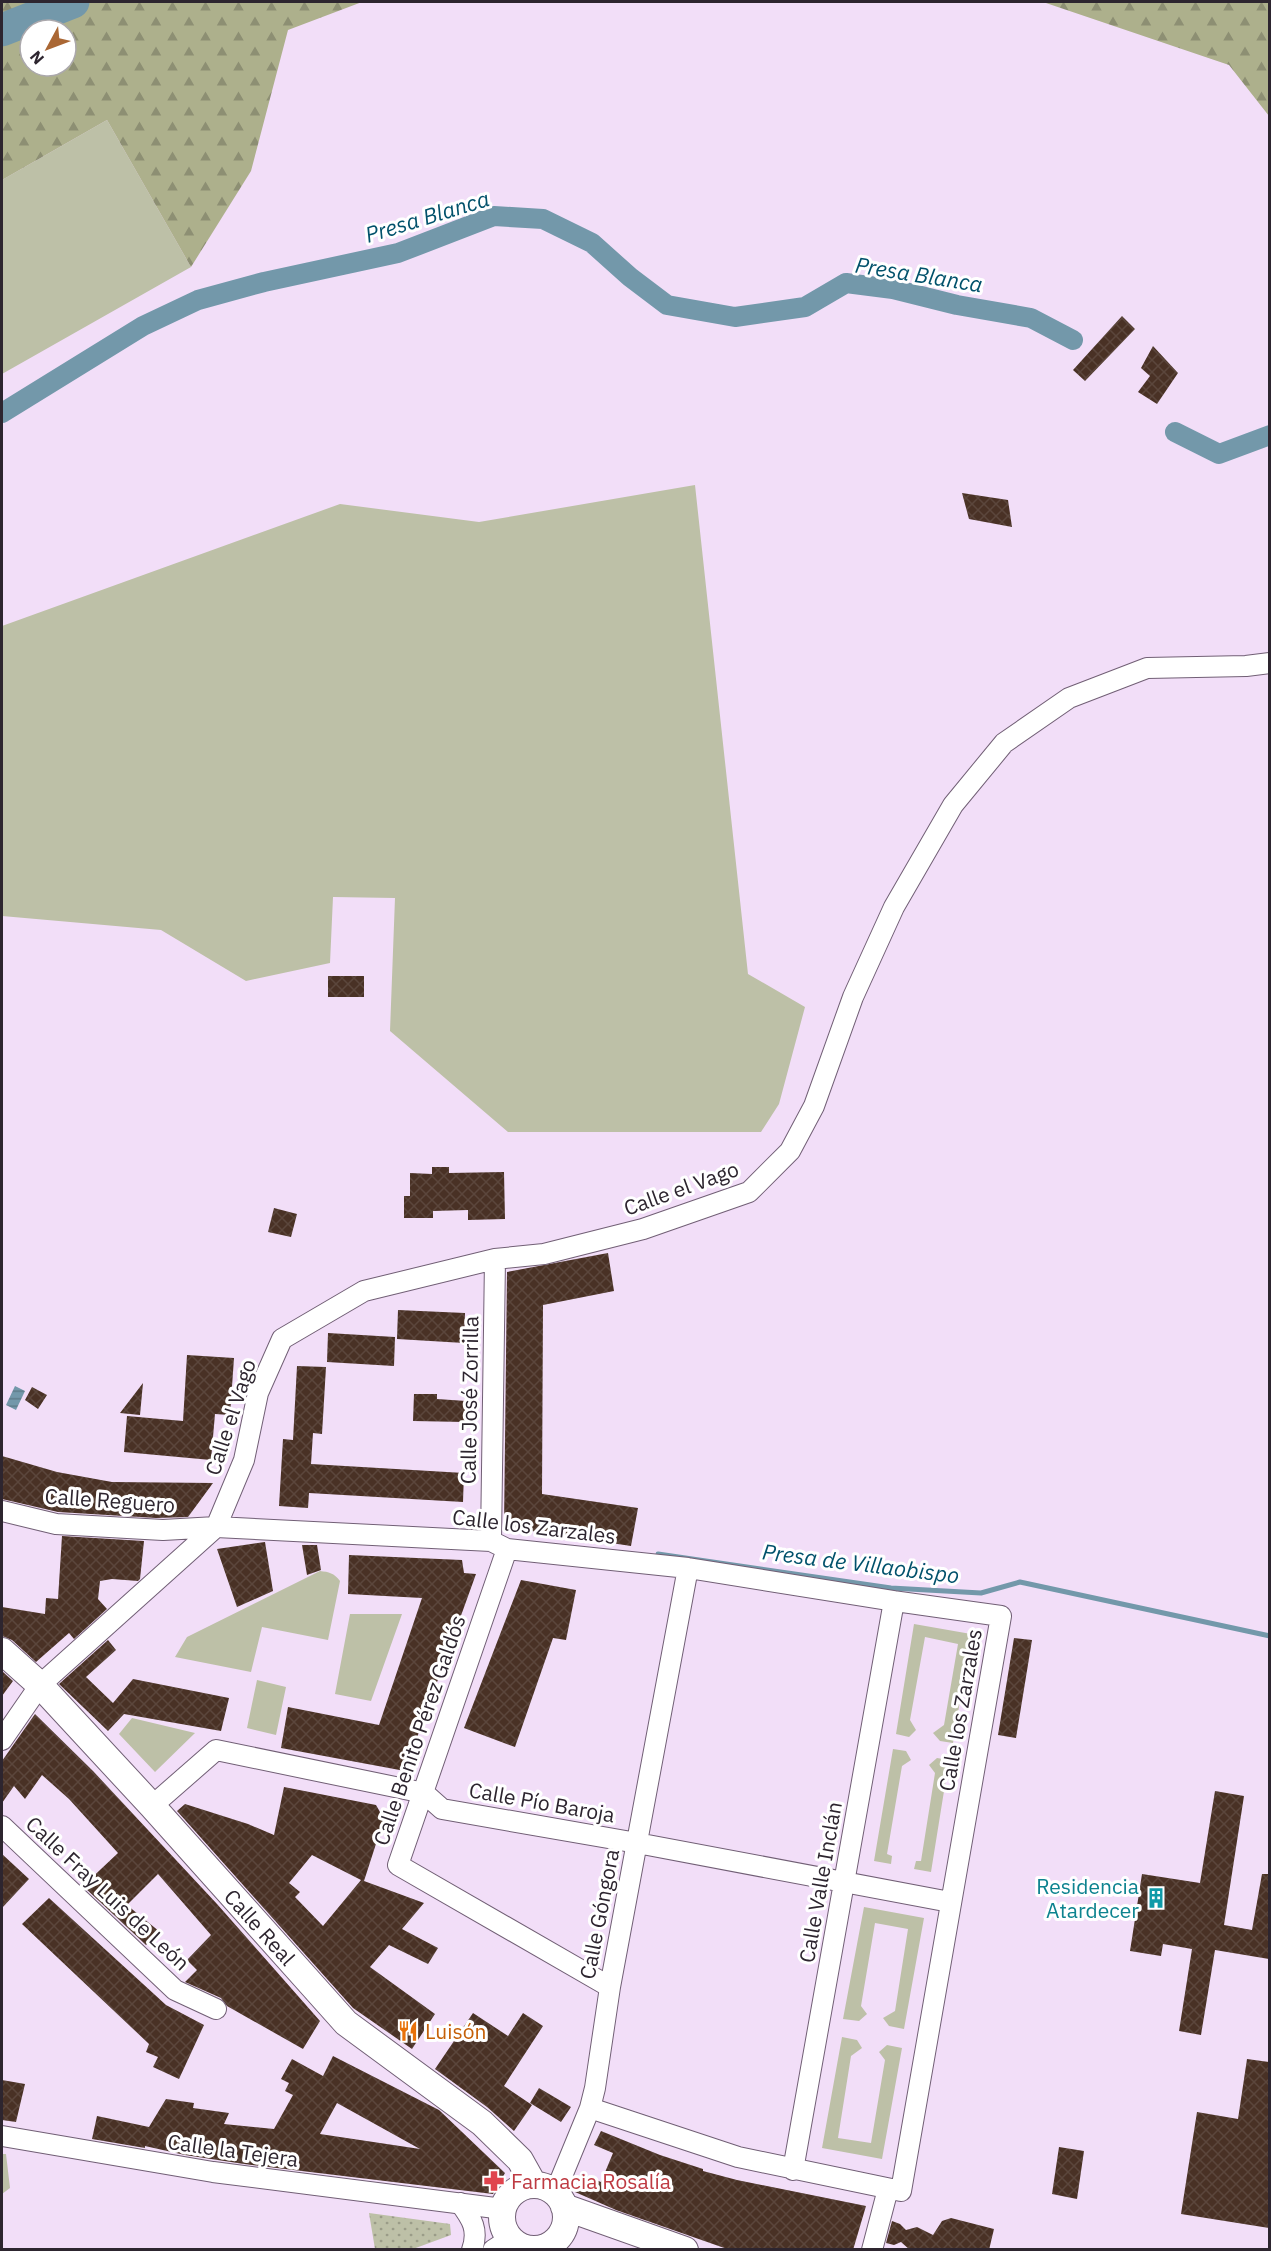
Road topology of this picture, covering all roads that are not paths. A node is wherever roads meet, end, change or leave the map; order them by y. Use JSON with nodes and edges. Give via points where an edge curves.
{"nodes":[{"id":1,"x":1269,"y":663,"type":"edge"},
{"id":2,"x":495,"y":1259,"type":"junction"},
{"id":3,"x":2,"y":1511,"type":"edge"},
{"id":4,"x":216,"y":1527,"type":"junction"},
{"id":5,"x":499,"y":1545,"type":"junction"},
{"id":6,"x":688,"y":1568,"type":"junction"},
{"id":7,"x":894,"y":1601,"type":"junction"},
{"id":8,"x":2,"y":1651,"type":"edge"},
{"id":9,"x":40,"y":1685,"type":"junction"},
{"id":10,"x":2,"y":1740,"type":"edge"},
{"id":11,"x":424,"y":1793,"type":"junction"},
{"id":12,"x":152,"y":1806,"type":"junction"},
{"id":13,"x":2,"y":1826,"type":"edge"},
{"id":14,"x":637,"y":1843,"type":"junction"},
{"id":15,"x":845,"y":1882,"type":"junction"},
{"id":16,"x":950,"y":1902,"type":"junction"},
{"id":17,"x":610,"y":1987,"type":"junction"},
{"id":18,"x":216,"y":2008,"type":"dead end"},
{"id":19,"x":590,"y":2108,"type":"junction"},
{"id":20,"x":2,"y":2136,"type":"edge"},
{"id":21,"x":793,"y":2170,"type":"junction"},
{"id":22,"x":888,"y":2189,"type":"junction"},
{"id":23,"x":551,"y":2195,"type":"junction"},
{"id":24,"x":460,"y":2203,"type":"junction"},
{"id":25,"x":503,"y":2209,"type":"junction"},
{"id":26,"x":510,"y":2246,"type":"edge"},
{"id":27,"x":472,"y":2250,"type":"edge"},
{"id":28,"x":685,"y":2250,"type":"edge"},
{"id":29,"x":872,"y":2250,"type":"edge"}],
"edges":[{"from":1,"to":2,"type":"street","name":"Calle el Vago","via":[[1147,668],[1069,698],[1004,744],[953,805],[894,907],[853,997],[814,1106],[790,1151],[749,1192],[643,1229],[544,1254]]},
{"from":2,"to":4,"type":"street","name":"Calle el Vago","via":[[364,1290],[282,1339],[258,1392],[244,1460]]},
{"from":2,"to":5,"type":"street","name":"Calle José Zorrilla"},
{"from":3,"to":4,"type":"street","name":"Calle Reguero","via":[[56,1524],[164,1530]]},
{"from":4,"to":5,"type":"street","name":"Calle los Zarzales"},
{"from":4,"to":9,"type":"street","name":"Calle el Vago"},
{"from":5,"to":6,"type":"street","name":"Calle los Zarzales"},
{"from":5,"to":11,"type":"street","name":"Calle Benito Pérez Galdós"},
{"from":6,"to":7,"type":"street","name":"Calle los Zarzales"},
{"from":6,"to":14,"type":"street","name":"Calle Góngora"},
{"from":7,"to":15,"type":"street","name":"Calle Valle Inclán"},
{"from":7,"to":16,"type":"street","name":"Calle los Zarzales","via":[[1001,1616]]},
{"from":8,"to":9,"type":"street","name":"Calle Real"},
{"from":9,"to":10,"type":"street","name":"Calle el Vago"},
{"from":9,"to":12,"type":"street","name":"Calle Real"},
{"from":11,"to":12,"type":"street","name":"Calle Pío Baroja","via":[[216,1750]]},
{"from":11,"to":14,"type":"street","name":"Calle Pío Baroja","via":[[441,1809]]},
{"from":11,"to":17,"type":"street","name":"Calle Benito Pérez Galdós","via":[[398,1865]]},
{"from":12,"to":23,"type":"street","name":"Calle Real","via":[[346,2023],[482,2123]]},
{"from":13,"to":18,"type":"street","name":"Calle Fray Luis de León","via":[[175,1990]]},
{"from":14,"to":15,"type":"street","name":"Calle Pío Baroja"},
{"from":14,"to":17,"type":"street","name":"Calle Góngora"},
{"from":15,"to":16,"type":"street","name":"Calle Pío Baroja"},
{"from":15,"to":21,"type":"street","name":"Calle Valle Inclán"},
{"from":16,"to":22,"type":"street","name":"Calle los Zarzales","via":[[901,2191]]},
{"from":17,"to":19,"type":"street","name":"Calle Góngora"},
{"from":19,"to":21,"type":"street","via":[[738,2157]]},
{"from":19,"to":23,"type":"street","name":"Calle Góngora"},
{"from":20,"to":24,"type":"street","name":"Calle la Tejera","via":[[213,2172]]},
{"from":21,"to":22,"type":"street"},
{"from":22,"to":29,"type":"street"},
{"from":23,"to":25,"type":"street","via":[[524,2187],[507,2199]]},
{"from":23,"to":26,"type":"street","via":[[566,2218],[558,2238],[540,2249]]},
{"from":23,"to":28,"type":"street"},
{"from":24,"to":25,"type":"street","name":"Calle la Tejera"},
{"from":24,"to":27,"type":"street","via":[[474,2221],[476,2238]]},
{"from":25,"to":26,"type":"street"}]}
